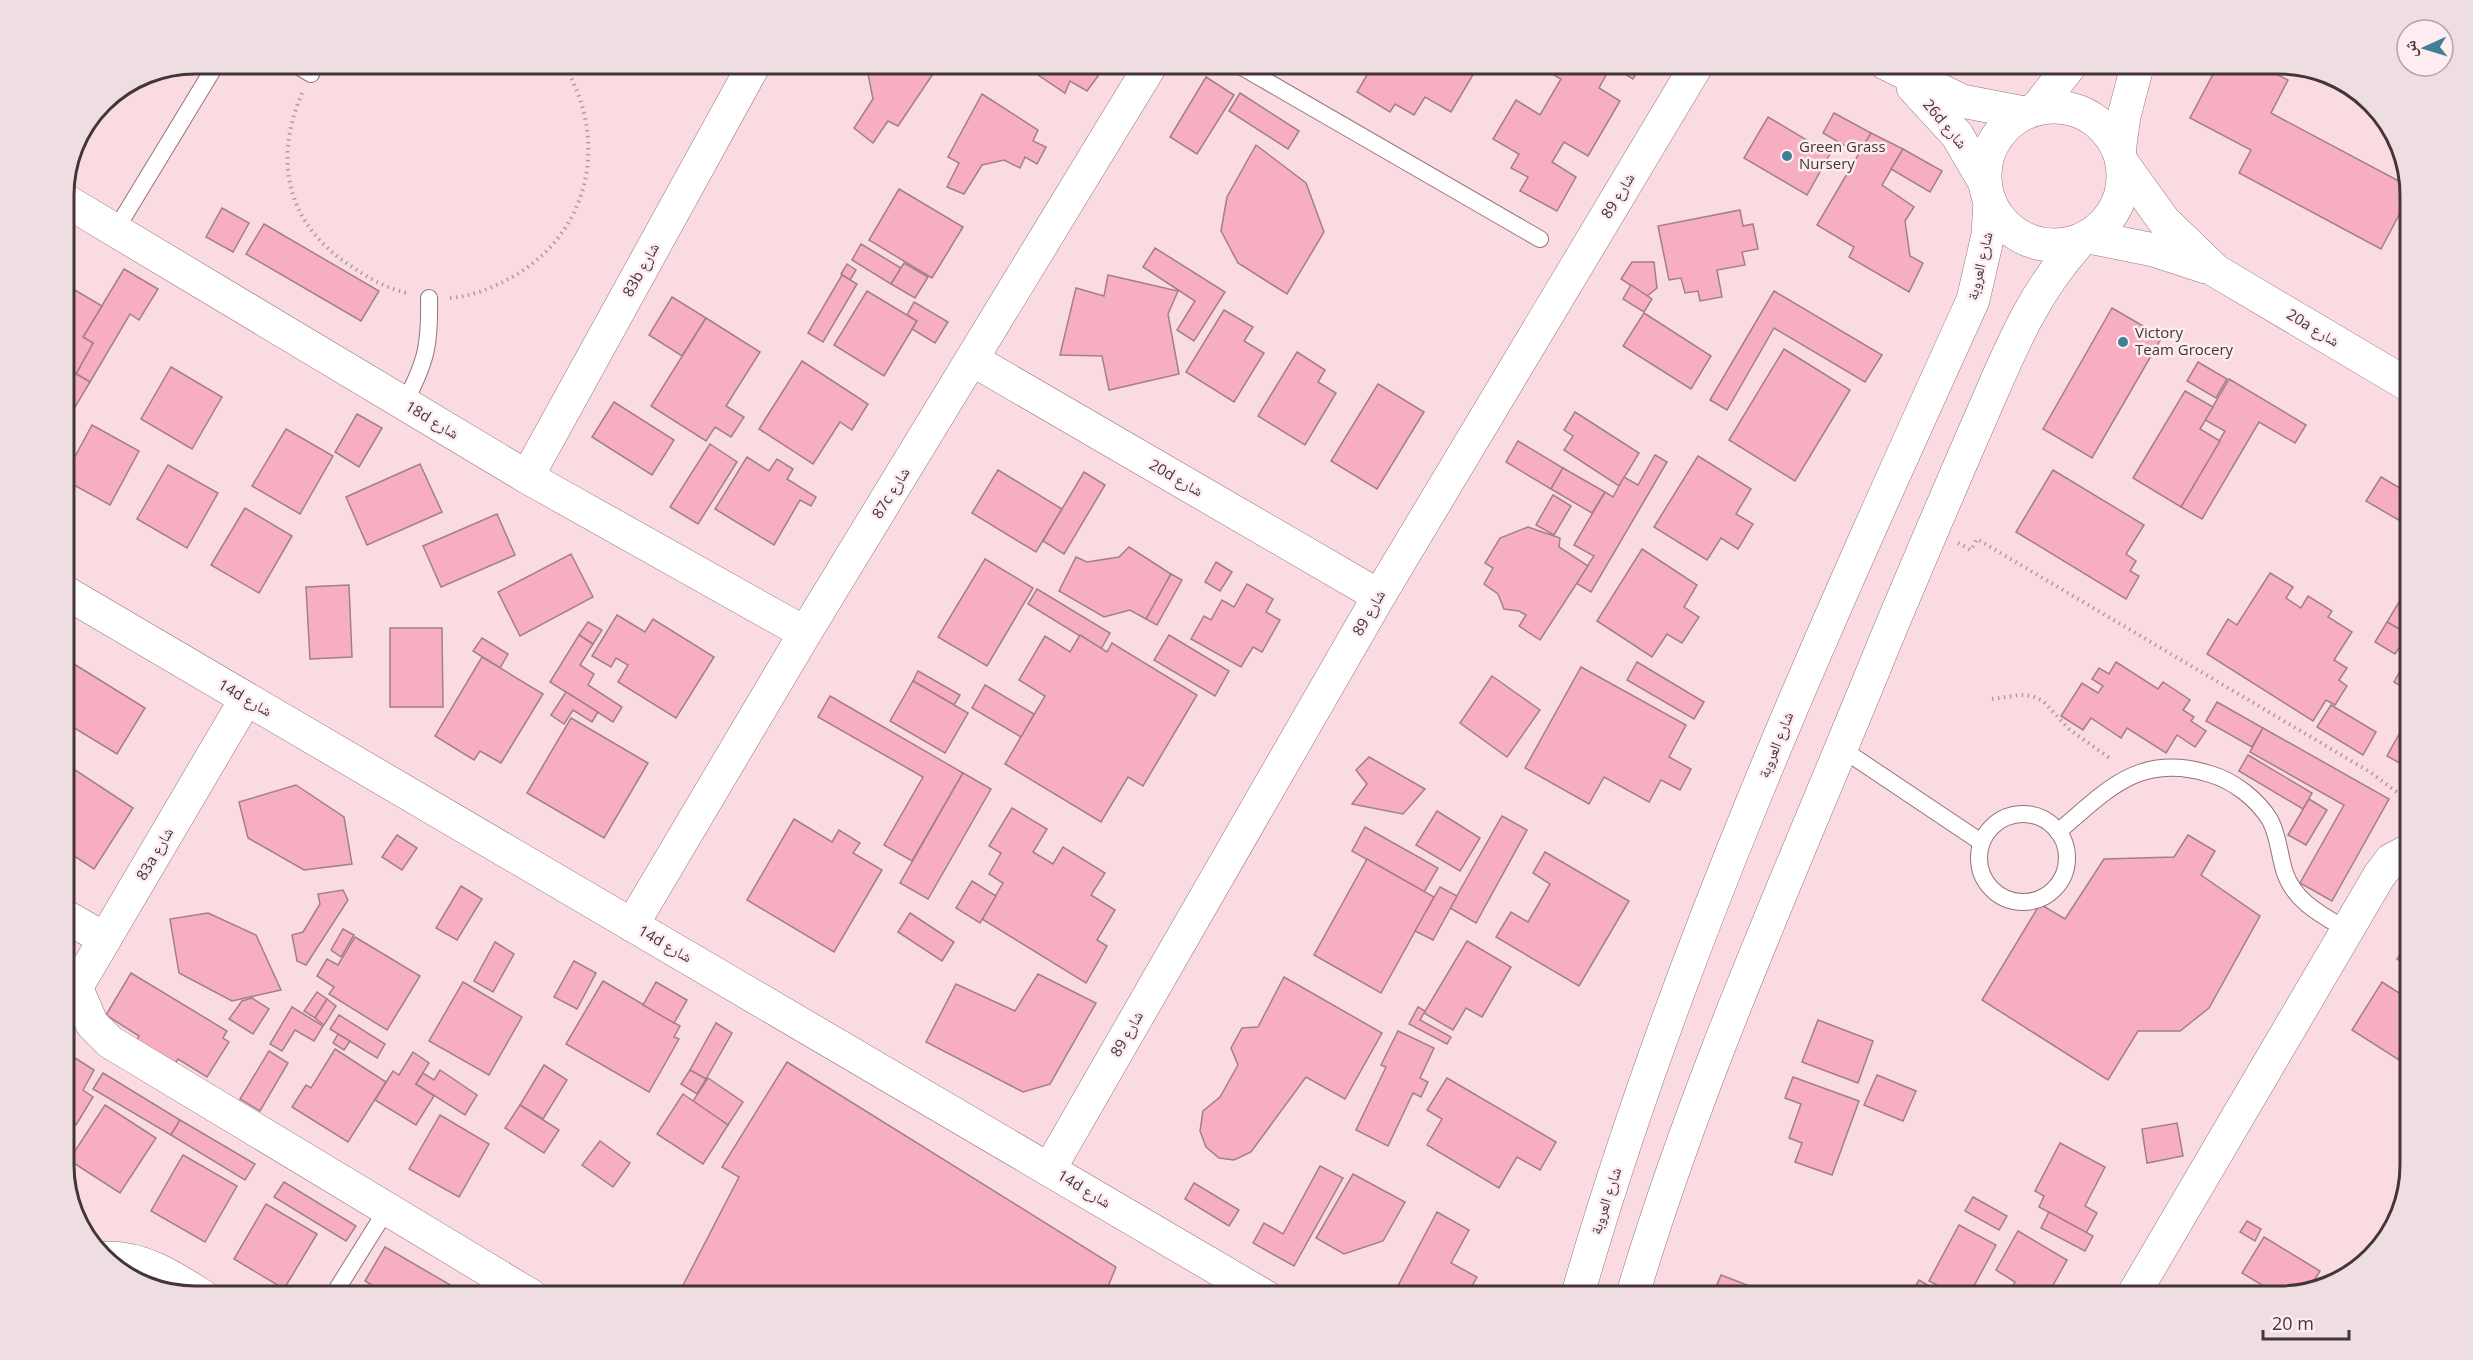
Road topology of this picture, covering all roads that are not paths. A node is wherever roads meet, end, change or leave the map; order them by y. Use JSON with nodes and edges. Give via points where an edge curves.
{"nodes":[{"id":1,"x":210,"y":74,"type":"edge"},
{"id":2,"x":749,"y":74,"type":"edge"},
{"id":3,"x":1145,"y":74,"type":"edge"},
{"id":4,"x":1253,"y":74,"type":"edge"},
{"id":5,"x":1691,"y":74,"type":"edge"},
{"id":6,"x":1899,"y":74,"type":"edge"},
{"id":7,"x":1908,"y":74,"type":"edge"},
{"id":8,"x":2062,"y":74,"type":"edge"},
{"id":9,"x":2135,"y":74,"type":"edge"},
{"id":10,"x":2030,"y":111,"type":"junction"},
{"id":11,"x":2121,"y":158,"type":"junction"},
{"id":12,"x":1988,"y":192,"type":"junction"},
{"id":13,"x":74,"y":206,"type":"edge"},
{"id":14,"x":115,"y":231,"type":"junction"},
{"id":15,"x":2085,"y":238,"type":"junction"},
{"id":16,"x":1540,"y":239,"type":"dead end"},
{"id":17,"x":2216,"y":271,"type":"junction"},
{"id":18,"x":429,"y":298,"type":"road end"},
{"id":19,"x":973,"y":360,"type":"junction"},
{"id":20,"x":2399,"y":380,"type":"edge"},
{"id":21,"x":404,"y":404,"type":"junction"},
{"id":22,"x":527,"y":477,"type":"junction"},
{"id":23,"x":1379,"y":596,"type":"junction"},
{"id":24,"x":74,"y":597,"type":"edge"},
{"id":25,"x":805,"y":633,"type":"junction"},
{"id":26,"x":246,"y":699,"type":"junction"},
{"id":27,"x":1842,"y":749,"type":"junction"},
{"id":28,"x":2058,"y":832,"type":"junction"},
{"id":29,"x":1981,"y":842,"type":"junction"},
{"id":30,"x":2400,"y":855,"type":"edge"},
{"id":31,"x":74,"y":921,"type":"edge"},
{"id":32,"x":632,"y":925,"type":"junction"},
{"id":33,"x":2347,"y":930,"type":"junction"},
{"id":34,"x":105,"y":939,"type":"junction"},
{"id":35,"x":74,"y":991,"type":"edge"},
{"id":36,"x":74,"y":1003,"type":"edge"},
{"id":37,"x":1050,"y":1168,"type":"junction"},
{"id":38,"x":387,"y":1209,"type":"junction"},
{"id":39,"x":119,"y":1259,"type":"edge"},
{"id":40,"x":184,"y":1285,"type":"edge"},
{"id":41,"x":339,"y":1286,"type":"edge"},
{"id":42,"x":515,"y":1286,"type":"edge"},
{"id":43,"x":1248,"y":1286,"type":"edge"},
{"id":44,"x":1580,"y":1286,"type":"edge"},
{"id":45,"x":1635,"y":1286,"type":"edge"},
{"id":46,"x":2138,"y":1286,"type":"edge"}],
"edges":[{"from":1,"to":14,"type":"lane"},
{"from":2,"to":22,"type":"street","name":"83b شارع"},
{"from":3,"to":19,"type":"street","name":"87c شارع"},
{"from":4,"to":16,"type":"lane"},
{"from":5,"to":23,"type":"street","name":"شارع 89"},
{"from":6,"to":12,"type":"street","name":"26d شارع","via":[[1958,135]]},
{"from":7,"to":10,"type":"street","name":"26d شارع","via":[[1968,104]]},
{"from":8,"to":10,"type":"street"},
{"from":9,"to":11,"type":"street","via":[[2124,116]]},
{"from":10,"to":11,"type":"street","via":[[2056,106],[2095,119],[2110,134]]},
{"from":10,"to":12,"type":"street","via":[[2007,125],[1994,142],[1986,161]]},
{"from":11,"to":15,"type":"street","via":[[2124,178],[2117,206],[2101,228]]},
{"from":11,"to":17,"type":"street","name":"20a شارع","via":[[2164,221]]},
{"from":12,"to":15,"type":"street","via":[[2001,221],[2018,236],[2038,244],[2060,246]]},
{"from":12,"to":44,"type":"street","name":"شارع العروبة","via":[[1988,235],[1973,300],[1769,759],[1686,969],[1604,1205]]},
{"from":13,"to":14,"type":"street","name":"18d شارع"},
{"from":14,"to":21,"type":"street","name":"18d شارع"},
{"from":15,"to":17,"type":"street","name":"20a شارع","via":[[2154,250]]},
{"from":15,"to":27,"type":"street","via":[[2042,289],[2026,316],[1932,529]]},
{"from":17,"to":20,"type":"street","name":"20a شارع"},
{"from":18,"to":21,"type":"lane","via":[[425,362]]},
{"from":19,"to":23,"type":"street","name":"20d شارع"},
{"from":19,"to":25,"type":"street","name":"87c شارع"},
{"from":21,"to":22,"type":"street","name":"18d شارع"},
{"from":22,"to":25,"type":"street","name":"18d شارع"},
{"from":23,"to":37,"type":"street","name":"شارع 89"},
{"from":24,"to":26,"type":"street","name":"14d شارع"},
{"from":25,"to":32,"type":"street","name":"87c شارع"},
{"from":26,"to":32,"type":"street","name":"14d شارع"},
{"from":26,"to":34,"type":"street","name":"83a شارع"},
{"from":27,"to":29,"type":"lane"},
{"from":27,"to":45,"type":"street","via":[[1737,996]]},
{"from":28,"to":29,"type":"lane","via":[[2037,816],[2010,815],[1988,830]]},
{"from":28,"to":29,"type":"lane","via":[[2067,861],[2063,875],[2055,888],[2029,902],[1999,896],[1988,885],[1978,857]]},
{"from":28,"to":33,"type":"lane","via":[[2096,798],[2132,775],[2170,766],[2223,778],[2250,795],[2270,821],[2295,893]]},
{"from":30,"to":33,"type":"street","via":[[2391,860]]},
{"from":31,"to":34,"type":"street"},
{"from":32,"to":37,"type":"street","name":"14d شارع"},
{"from":33,"to":46,"type":"street"},
{"from":34,"to":35,"type":"street","name":"83a شارع"},
{"from":36,"to":38,"type":"street","via":[[110,1042]]},
{"from":37,"to":43,"type":"street","name":"14d شارع"},
{"from":38,"to":41,"type":"lane"},
{"from":38,"to":42,"type":"street"},
{"from":39,"to":40,"type":"street","via":[[152,1267]]}]}
